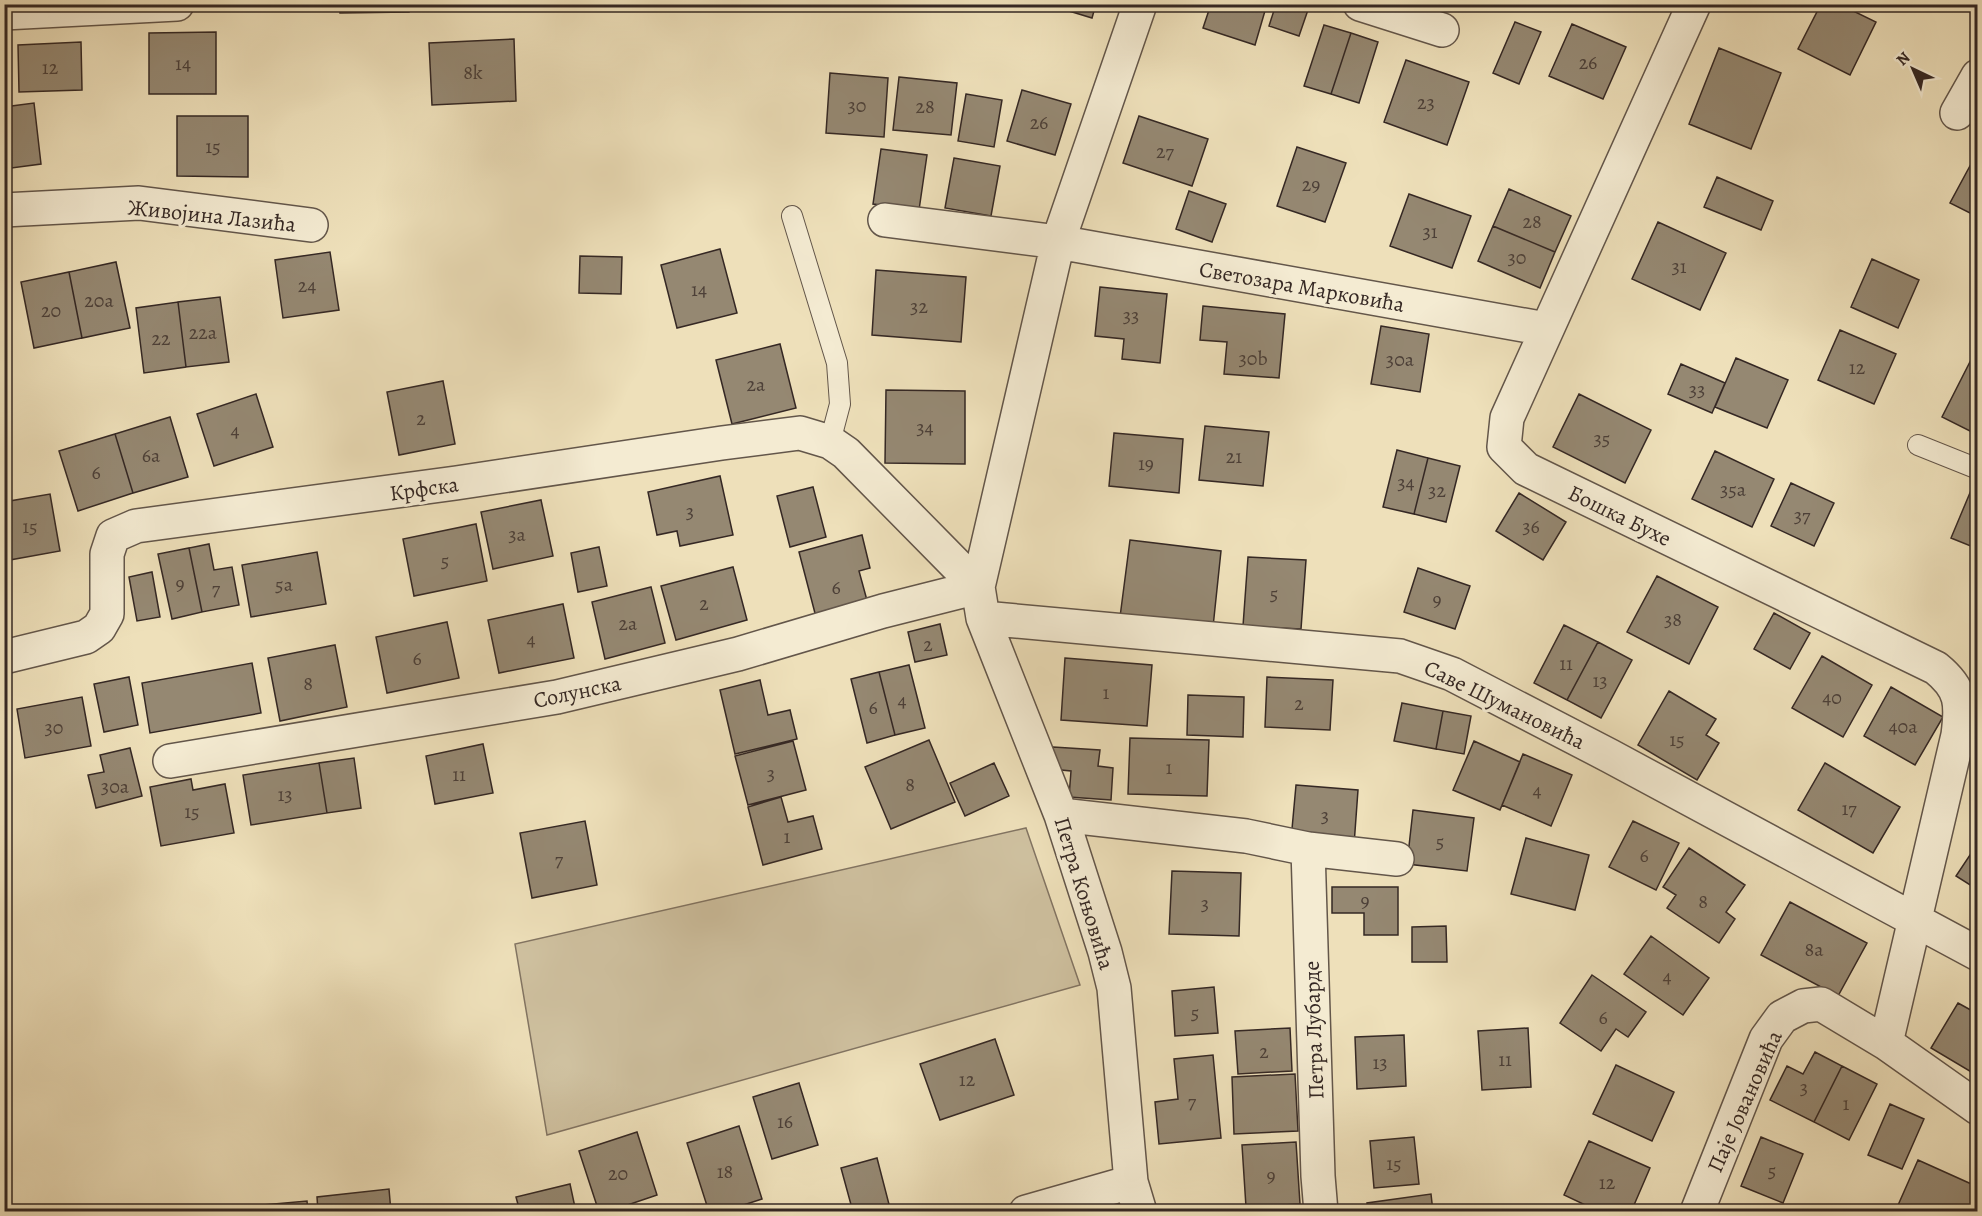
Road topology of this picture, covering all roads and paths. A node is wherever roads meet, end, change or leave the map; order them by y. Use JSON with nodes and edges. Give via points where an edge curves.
{"nodes":[{"id":1,"x":177,"y":4,"type":"edge"},
{"id":2,"x":1140,"y":4,"type":"edge"},
{"id":3,"x":1360,"y":4,"type":"edge"},
{"id":4,"x":1694,"y":4,"type":"edge"},
{"id":5,"x":4,"y":13,"type":"edge"},
{"id":6,"x":1442,"y":30,"type":"dead end"},
{"id":7,"x":1977,"y":76,"type":"edge"},
{"id":8,"x":1957,"y":113,"type":"dead end"},
{"id":9,"x":4,"y":210,"type":"edge"},
{"id":10,"x":792,"y":216,"type":"dead end"},
{"id":11,"x":885,"y":220,"type":"dead end"},
{"id":12,"x":311,"y":225,"type":"dead end"},
{"id":13,"x":1058,"y":242,"type":"junction"},
{"id":14,"x":1546,"y":329,"type":"junction"},
{"id":15,"x":830,"y":442,"type":"junction"},
{"id":16,"x":1918,"y":445,"type":"dead end"},
{"id":17,"x":1977,"y":469,"type":"edge"},
{"id":18,"x":981,"y":603,"type":"junction"},
{"id":19,"x":4,"y":657,"type":"edge"},
{"id":20,"x":170,"y":761,"type":"dead end"},
{"id":21,"x":1061,"y":815,"type":"junction"},
{"id":22,"x":1308,"y":849,"type":"junction"},
{"id":23,"x":1397,"y":859,"type":"dead end"},
{"id":24,"x":1915,"y":920,"type":"junction"},
{"id":25,"x":1977,"y":954,"type":"edge"},
{"id":26,"x":1886,"y":1043,"type":"junction"},
{"id":27,"x":1977,"y":1108,"type":"edge"},
{"id":28,"x":1135,"y":1197,"type":"edge"},
{"id":29,"x":1026,"y":1212,"type":"edge"},
{"id":30,"x":1321,"y":1212,"type":"edge"},
{"id":31,"x":1697,"y":1212,"type":"edge"}],
"edges":[{"from":1,"to":5,"type":"street"},
{"from":2,"to":13,"type":"street"},
{"from":3,"to":6,"type":"street"},
{"from":4,"to":14,"type":"street","name":"Бошка Бухе"},
{"from":7,"to":8,"type":"street"},
{"from":9,"to":12,"type":"street","name":"Живојина Лазића","via":[[139,204]]},
{"from":10,"to":15,"type":"lane","via":[[837,363],[840,404]]},
{"from":11,"to":13,"type":"street","name":"Светозара Марковића"},
{"from":13,"to":14,"type":"street","name":"Светозара Марковића"},
{"from":13,"to":18,"type":"street"},
{"from":14,"to":24,"type":"street","name":"Бошка Бухе","via":[[1507,418],[1504,447],[1526,469],[1936,668],[1949,679],[1958,694],[1961,712]]},
{"from":15,"to":18,"type":"street","via":[[846,453]]},
{"from":15,"to":19,"type":"street","name":"Крфска","via":[[789,435],[136,526],[114,536],[107,554],[107,614],[99,628],[86,637]]},
{"from":16,"to":17,"type":"lane"},
{"from":18,"to":20,"type":"street","name":"Солунска","via":[[883,611],[738,654],[557,697]]},
{"from":18,"to":21,"type":"street","name":"Петра Коњовића"},
{"from":18,"to":24,"type":"street","name":"Саве Шумановића","via":[[1389,655],[1426,664],[1610,756]]},
{"from":21,"to":22,"type":"street","via":[[1246,836]]},
{"from":21,"to":28,"type":"street","name":"Петра Коњовића","via":[[1114,988]]},
{"from":22,"to":23,"type":"street"},
{"from":22,"to":30,"type":"street","name":"Петра Лубарде"},
{"from":24,"to":25,"type":"street","name":"Саве Шумановића"},
{"from":24,"to":26,"type":"street"},
{"from":26,"to":27,"type":"street","name":"Паје Јовановића"},
{"from":26,"to":31,"type":"street","name":"Паје Јовановића","via":[[1821,1004],[1803,1006],[1782,1017],[1766,1039]]},
{"from":28,"to":29,"type":"street","name":"Петра Коњовића"}]}
